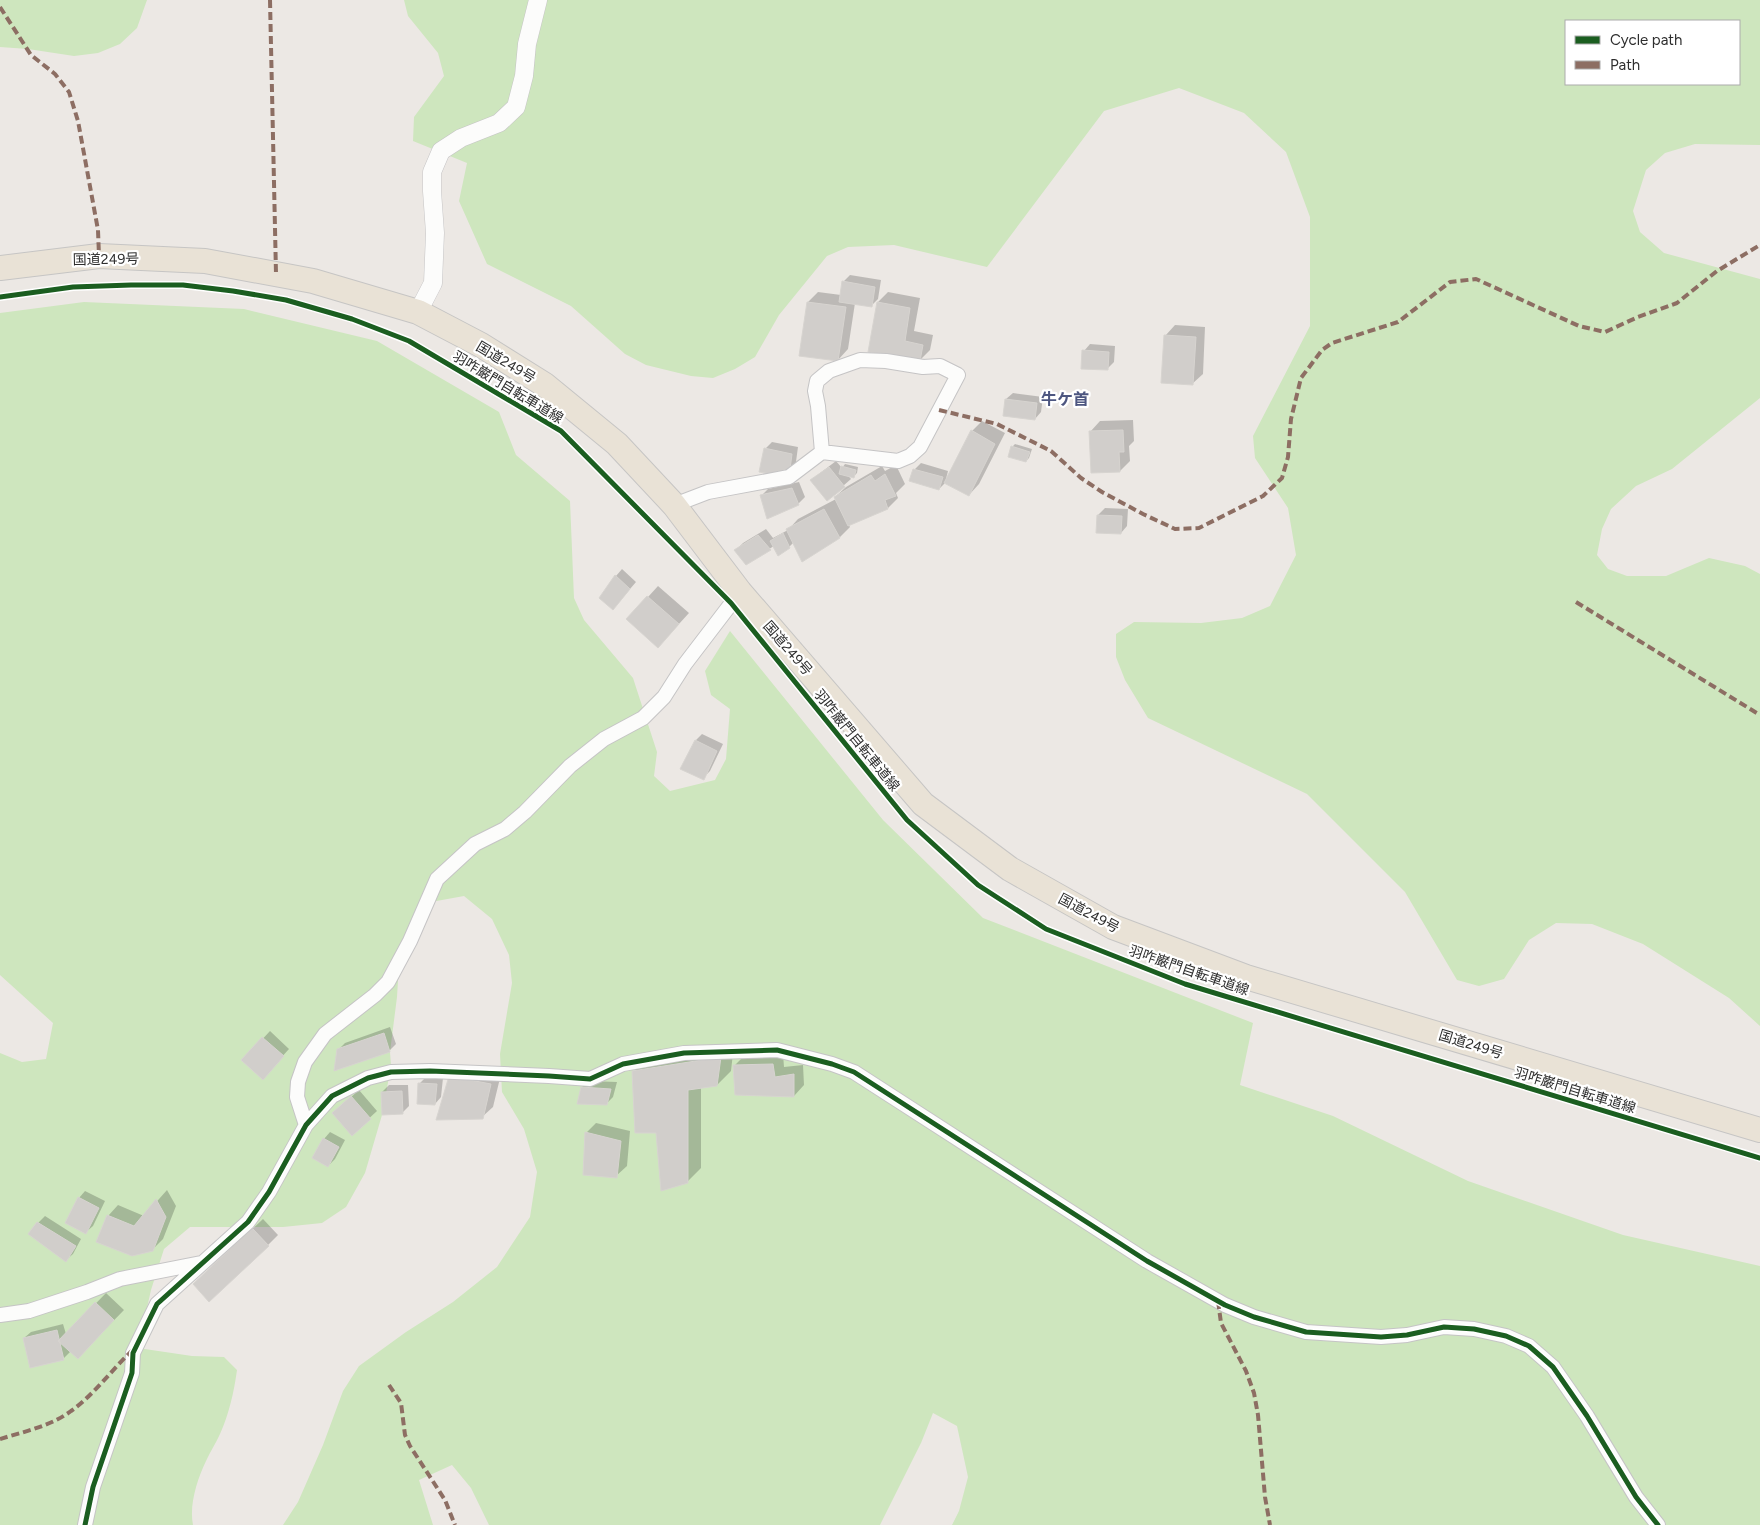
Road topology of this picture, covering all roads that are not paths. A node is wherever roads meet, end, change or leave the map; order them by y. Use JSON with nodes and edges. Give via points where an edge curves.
{"nodes":[{"id":1,"x":538,"y":0,"type":"edge"},
{"id":2,"x":0,"y":268,"type":"edge"},
{"id":3,"x":418,"y":312,"type":"junction"},
{"id":4,"x":822,"y":452,"type":"junction"},
{"id":5,"x":674,"y":505,"type":"junction"},
{"id":6,"x":740,"y":592,"type":"junction"},
{"id":7,"x":306,"y":1125,"type":"junction"},
{"id":8,"x":1760,"y":1130,"type":"edge"},
{"id":9,"x":202,"y":1263,"type":"junction"},
{"id":10,"x":0,"y":1315,"type":"edge"},
{"id":11,"x":85,"y":1525,"type":"edge"},
{"id":12,"x":1658,"y":1525,"type":"edge"}],
"edges":[{"from":1,"to":3,"type":"street","via":[[516,107],[499,123],[461,138],[440,151],[432,172],[433,283]]},
{"from":2,"to":3,"type":"highway","name":"国道249号","via":[[99,256],[205,261],[313,281]]},
{"from":3,"to":5,"type":"highway","name":"国道249号","via":[[545,385],[617,444]]},
{"from":4,"to":4,"type":"street","via":[[815,391],[817,381],[829,371],[860,360],[886,361],[923,367],[940,366],[958,376],[920,446],[910,456],[898,461]]},
{"from":4,"to":5,"type":"street","via":[[788,477],[708,492]]},
{"from":5,"to":6,"type":"highway","name":"国道249号"},
{"from":6,"to":7,"type":"street","via":[[664,697],[643,718],[604,739],[570,766],[505,829],[475,844],[438,879],[388,982],[325,1034],[305,1062],[297,1097]]},
{"from":6,"to":8,"type":"highway","name":"国道249号","via":[[923,804],[1010,869],[1113,927],[1246,977]]},
{"from":7,"to":9,"type":"street","via":[[269,1192],[248,1222]]},
{"from":7,"to":12,"type":"street","via":[[332,1096],[368,1078],[391,1072],[440,1071],[590,1079],[623,1064],[684,1053],[777,1050],[832,1064],[854,1072],[1147,1260],[1225,1305],[1254,1317],[1306,1332],[1381,1337],[1444,1327],[1474,1329],[1506,1336],[1529,1346],[1553,1367],[1636,1497]]},
{"from":9,"to":10,"type":"street","via":[[120,1279],[29,1311]]},
{"from":9,"to":11,"type":"street","via":[[157,1304],[133,1353],[132,1373],[93,1487]]}]}
